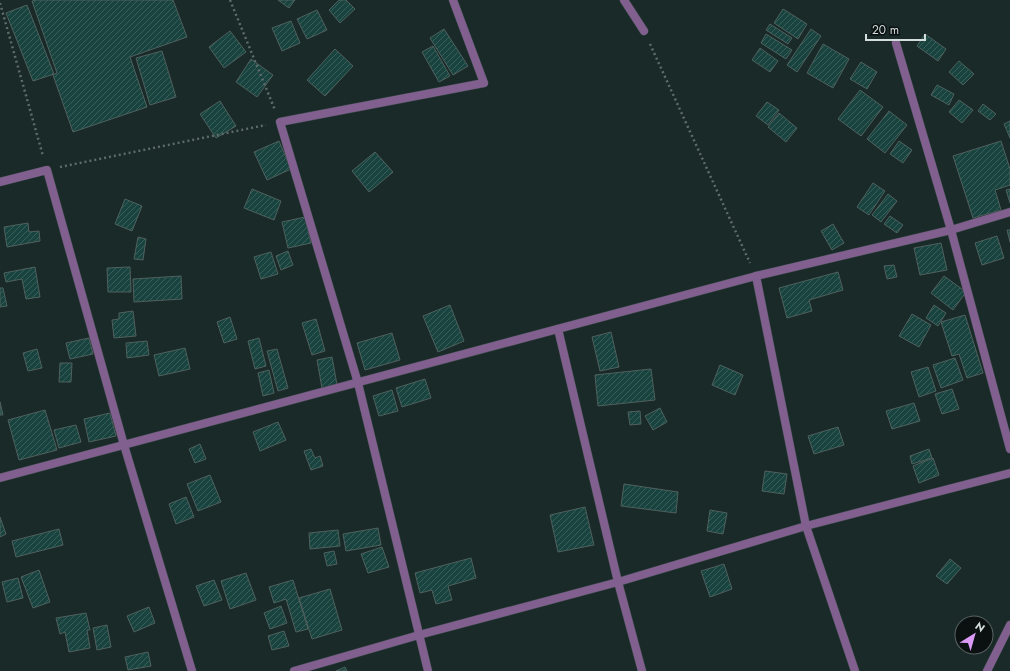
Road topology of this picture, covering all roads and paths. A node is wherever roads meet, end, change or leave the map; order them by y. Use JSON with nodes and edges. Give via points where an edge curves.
{"nodes":[{"id":1,"x":230,"y":0,"type":"edge"},
{"id":2,"x":453,"y":0,"type":"edge"},
{"id":3,"x":624,"y":0,"type":"edge"},
{"id":4,"x":0,"y":3,"type":"edge"},
{"id":5,"x":644,"y":31,"type":"joint"},
{"id":6,"x":896,"y":43,"type":"dead end"},
{"id":7,"x":280,"y":122,"type":"junction"},
{"id":8,"x":47,"y":170,"type":"junction"},
{"id":9,"x":0,"y":182,"type":"edge"},
{"id":10,"x":1010,"y":212,"type":"edge"},
{"id":11,"x":951,"y":230,"type":"junction"},
{"id":12,"x":756,"y":276,"type":"junction"},
{"id":13,"x":558,"y":330,"type":"junction"},
{"id":14,"x":358,"y":383,"type":"junction"},
{"id":15,"x":124,"y":445,"type":"junction"},
{"id":16,"x":1010,"y":449,"type":"edge"},
{"id":17,"x":1010,"y":473,"type":"edge"},
{"id":18,"x":0,"y":478,"type":"edge"},
{"id":19,"x":806,"y":526,"type":"junction"},
{"id":20,"x":618,"y":582,"type":"junction"},
{"id":21,"x":1010,"y":625,"type":"edge"},
{"id":22,"x":419,"y":635,"type":"junction"},
{"id":23,"x":192,"y":671,"type":"edge"},
{"id":24,"x":294,"y":671,"type":"edge"},
{"id":25,"x":428,"y":671,"type":"edge"},
{"id":26,"x":642,"y":671,"type":"edge"},
{"id":27,"x":855,"y":671,"type":"edge"},
{"id":28,"x":987,"y":671,"type":"edge"}],
"edges":[{"from":1,"to":7,"type":"path"},
{"from":2,"to":7,"type":"street","via":[[484,83]]},
{"from":3,"to":5,"type":"street"},
{"from":4,"to":8,"type":"path"},
{"from":5,"to":12,"type":"path"},
{"from":6,"to":11,"type":"street"},
{"from":7,"to":8,"type":"path"},
{"from":7,"to":14,"type":"street"},
{"from":8,"to":9,"type":"street"},
{"from":8,"to":15,"type":"street"},
{"from":10,"to":11,"type":"street"},
{"from":11,"to":12,"type":"street"},
{"from":11,"to":16,"type":"street"},
{"from":12,"to":13,"type":"street"},
{"from":12,"to":19,"type":"street"},
{"from":13,"to":14,"type":"street"},
{"from":13,"to":20,"type":"street"},
{"from":14,"to":15,"type":"street"},
{"from":14,"to":22,"type":"street"},
{"from":15,"to":18,"type":"street"},
{"from":15,"to":23,"type":"street"},
{"from":17,"to":19,"type":"street"},
{"from":19,"to":20,"type":"street"},
{"from":19,"to":27,"type":"street"},
{"from":20,"to":22,"type":"street"},
{"from":20,"to":26,"type":"street"},
{"from":21,"to":28,"type":"street"},
{"from":22,"to":24,"type":"street"},
{"from":22,"to":25,"type":"street"}]}
